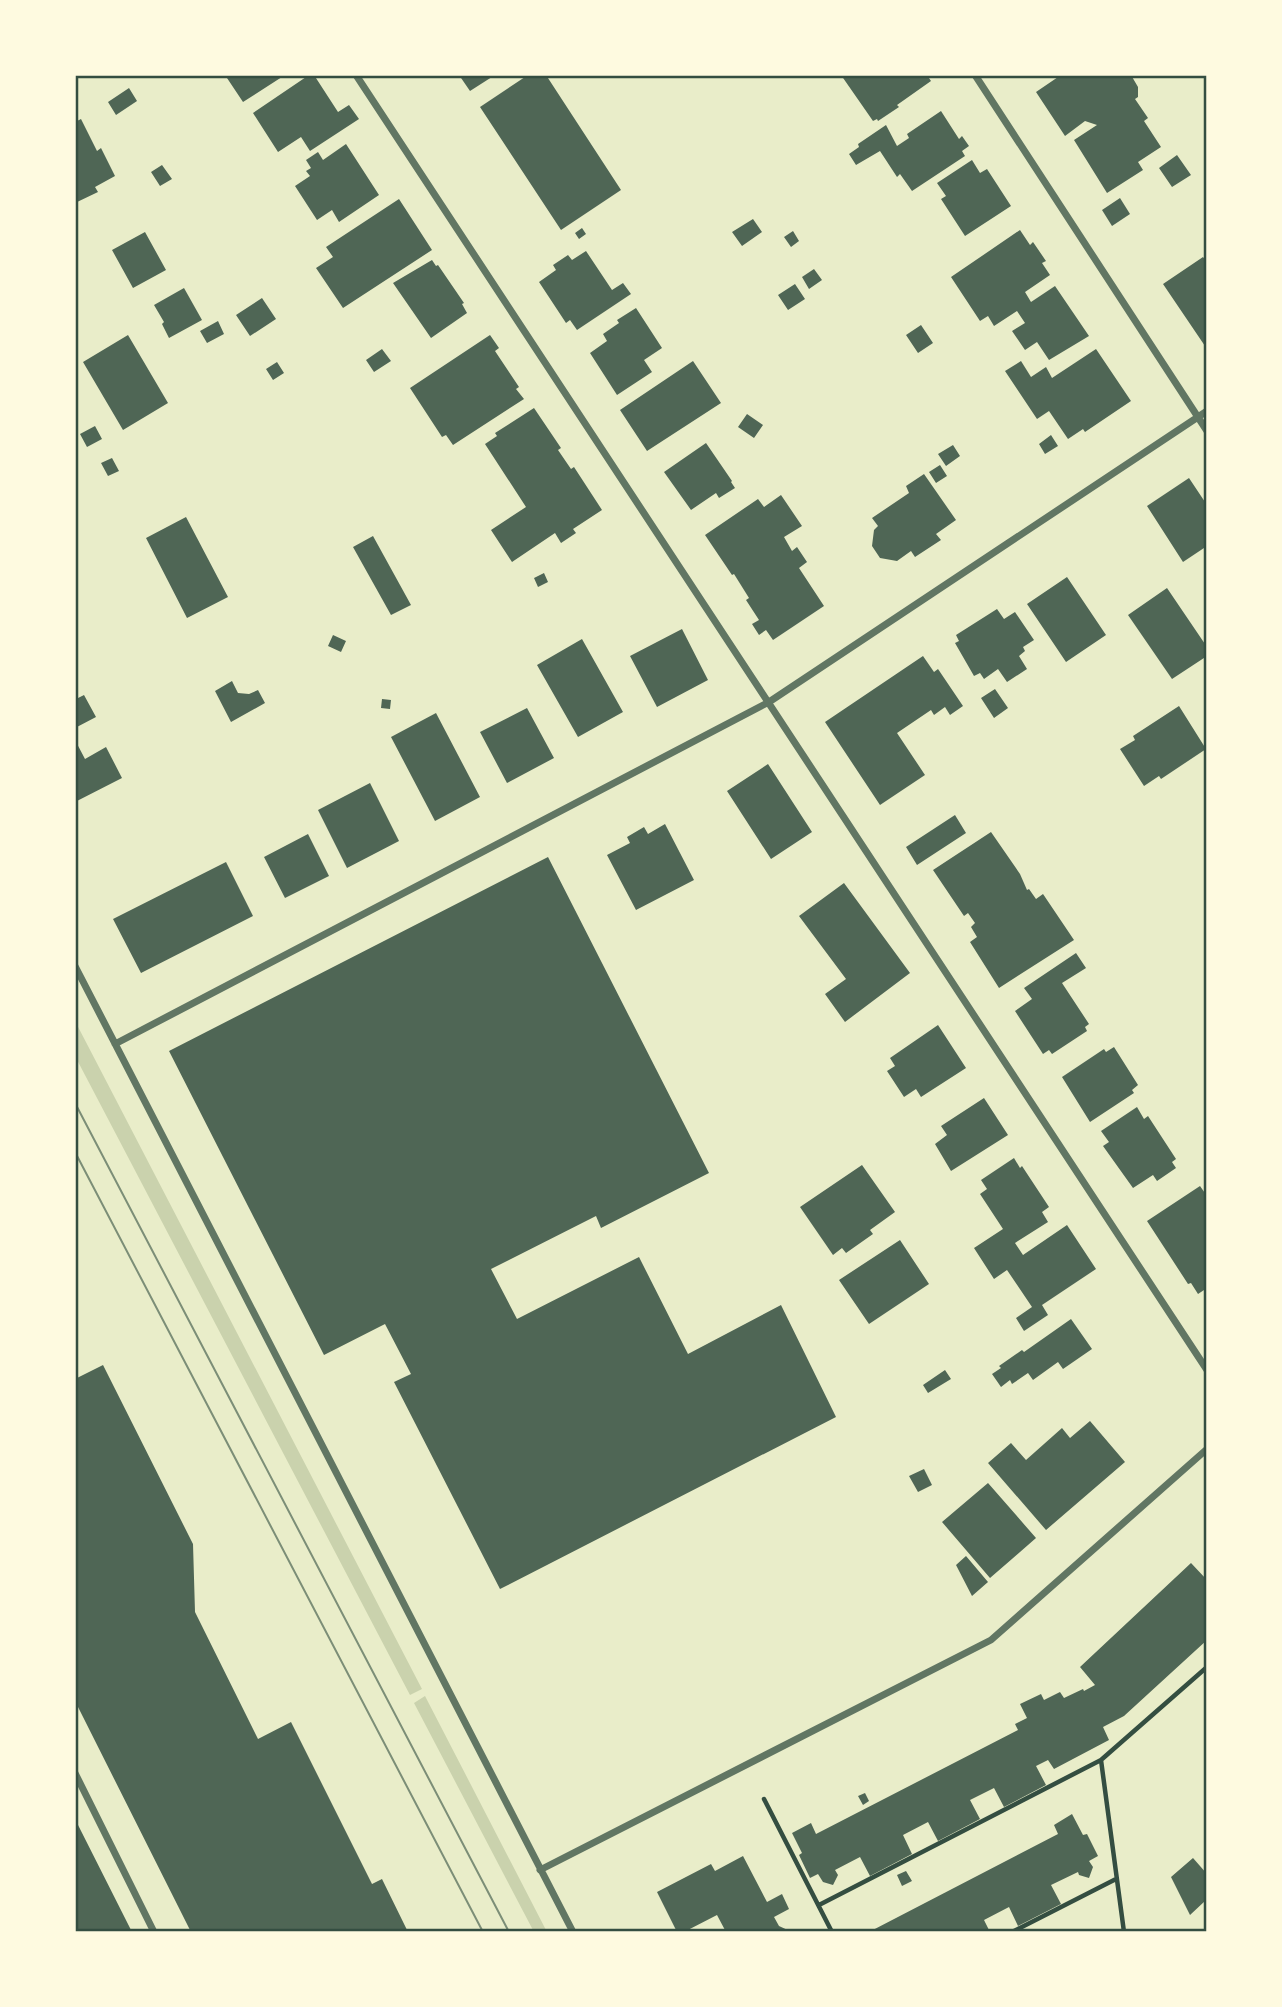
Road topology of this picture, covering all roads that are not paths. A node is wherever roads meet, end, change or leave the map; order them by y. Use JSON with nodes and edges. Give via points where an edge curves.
{"nodes":[{"id":1,"x":356,"y":75,"type":"edge"},
{"id":2,"x":975,"y":75,"type":"edge"},
{"id":3,"x":1207,"y":411,"type":"edge"},
{"id":4,"x":1198,"y":417,"type":"junction"},
{"id":5,"x":1207,"y":431,"type":"edge"},
{"id":6,"x":769,"y":702,"type":"junction"},
{"id":7,"x":75,"y":966,"type":"edge"},
{"id":8,"x":115,"y":1044,"type":"junction"},
{"id":9,"x":1207,"y":1370,"type":"edge"},
{"id":10,"x":1207,"y":1450,"type":"edge"},
{"id":11,"x":75,"y":1773,"type":"edge"},
{"id":12,"x":540,"y":1870,"type":"junction"},
{"id":13,"x":154,"y":1932,"type":"edge"},
{"id":14,"x":573,"y":1932,"type":"edge"}],
"edges":[{"from":1,"to":6,"type":"street"},
{"from":2,"to":4,"type":"street"},
{"from":3,"to":4,"type":"street"},
{"from":4,"to":5,"type":"street"},
{"from":4,"to":6,"type":"street"},
{"from":6,"to":8,"type":"street"},
{"from":6,"to":9,"type":"street"},
{"from":7,"to":8,"type":"street"},
{"from":8,"to":12,"type":"street"},
{"from":10,"to":12,"type":"street","via":[[991,1640]]},
{"from":11,"to":13,"type":"street"},
{"from":12,"to":14,"type":"street"}]}
